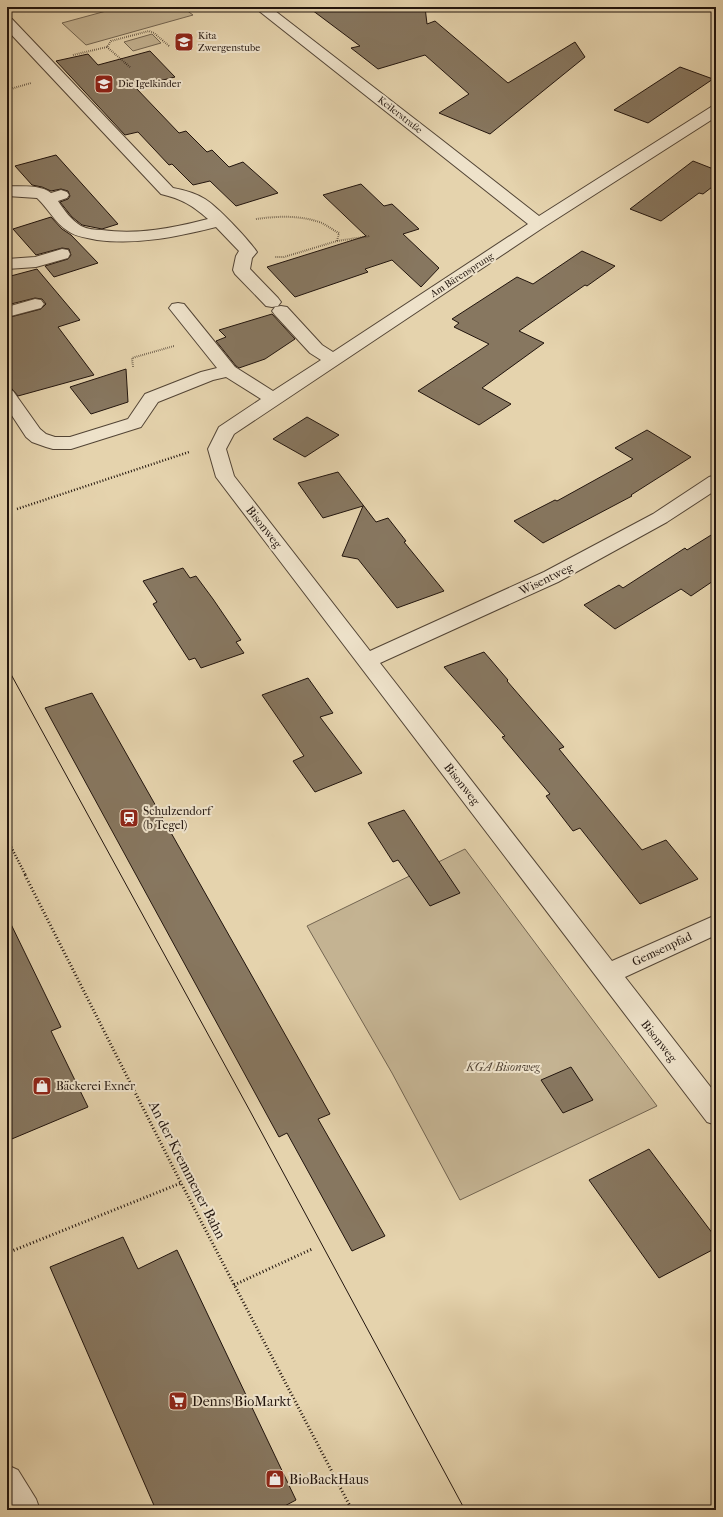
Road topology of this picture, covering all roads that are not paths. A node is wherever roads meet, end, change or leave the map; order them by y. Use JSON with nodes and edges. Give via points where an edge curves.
{"nodes":[{"id":1,"x":261,"y":7,"type":"edge"},
{"id":2,"x":7,"y":22,"type":"edge"},
{"id":3,"x":716,"y":110,"type":"edge"},
{"id":4,"x":7,"y":191,"type":"edge"},
{"id":5,"x":223,"y":224,"type":"junction"},
{"id":6,"x":538,"y":224,"type":"junction"},
{"id":7,"x":7,"y":253,"type":"edge"},
{"id":8,"x":62,"y":254,"type":"dead end"},
{"id":9,"x":7,"y":260,"type":"edge"},
{"id":10,"x":7,"y":264,"type":"edge"},
{"id":11,"x":35,"y":304,"type":"dead end"},
{"id":12,"x":178,"y":308,"type":"dead end"},
{"id":13,"x":7,"y":312,"type":"edge"},
{"id":14,"x":333,"y":359,"type":"junction"},
{"id":15,"x":229,"y":371,"type":"junction"},
{"id":16,"x":7,"y":395,"type":"edge"},
{"id":17,"x":273,"y":400,"type":"junction"},
{"id":18,"x":217,"y":449,"type":"joint"},
{"id":19,"x":716,"y":481,"type":"edge"},
{"id":20,"x":368,"y":661,"type":"junction"},
{"id":21,"x":716,"y":924,"type":"edge"},
{"id":22,"x":608,"y":974,"type":"junction"},
{"id":23,"x":716,"y":1114,"type":"edge"},
{"id":24,"x":7,"y":1480,"type":"edge"},
{"id":25,"x":25,"y":1510,"type":"edge"}],
"edges":[{"from":1,"to":6,"type":"street","name":"Keilerstraße"},
{"from":2,"to":5,"type":"street","via":[[167,191],[200,203]]},
{"from":3,"to":6,"type":"street","name":"Am Bärensprung"},
{"from":4,"to":5,"type":"street","via":[[41,193],[56,197],[67,222],[75,229],[101,236],[158,236]]},
{"from":5,"to":14,"type":"street","via":[[249,252],[244,256],[240,270],[316,349]]},
{"from":6,"to":14,"type":"street","name":"Am Bärensprung"},
{"from":7,"to":9,"type":"street"},
{"from":8,"to":10,"type":"street","via":[[36,262]]},
{"from":11,"to":13,"type":"street"},
{"from":12,"to":15,"type":"street"},
{"from":14,"to":17,"type":"street","name":"Am Bärensprung"},
{"from":15,"to":16,"type":"street","via":[[207,376],[151,398],[135,423],[71,443],[53,443],[39,438]]},
{"from":15,"to":17,"type":"street"},
{"from":17,"to":18,"type":"street","name":"Am Bärensprung","via":[[226,431]]},
{"from":18,"to":20,"type":"street","name":"Bisonweg","via":[[225,477]]},
{"from":19,"to":20,"type":"street","name":"Wisentweg","via":[[660,518],[551,578]]},
{"from":20,"to":22,"type":"street","name":"Bisonweg"},
{"from":21,"to":22,"type":"street","name":"Gemsenpfad"},
{"from":22,"to":23,"type":"street","name":"Bisonweg"},
{"from":24,"to":25,"type":"street"}]}
